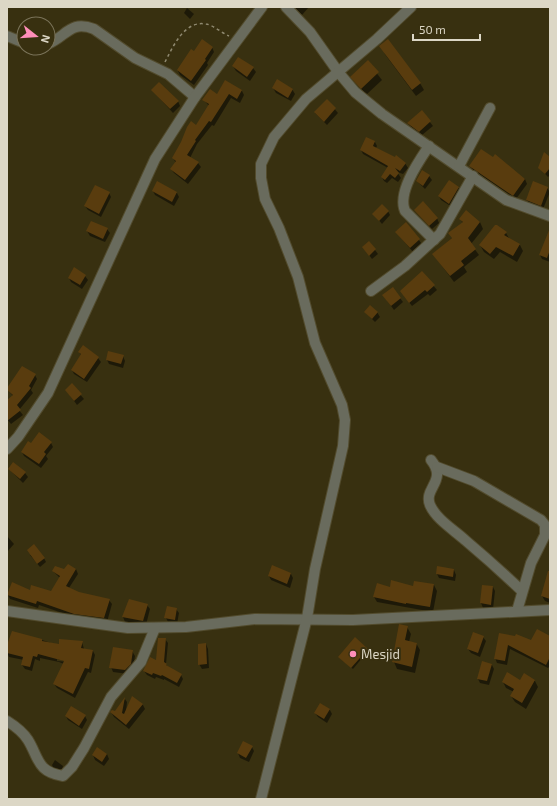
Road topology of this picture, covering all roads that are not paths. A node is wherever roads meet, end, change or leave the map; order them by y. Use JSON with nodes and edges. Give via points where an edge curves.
{"nodes":[{"id":1,"x":262,"y":7,"type":"edge"},
{"id":2,"x":286,"y":7,"type":"edge"},
{"id":3,"x":411,"y":7,"type":"edge"},
{"id":4,"x":56,"y":38,"type":"edge"},
{"id":5,"x":338,"y":73,"type":"junction"},
{"id":6,"x":196,"y":97,"type":"junction"},
{"id":7,"x":490,"y":108,"type":"dead end"},
{"id":8,"x":429,"y":146,"type":"junction"},
{"id":9,"x":459,"y":166,"type":"junction"},
{"id":10,"x":473,"y":176,"type":"junction"},
{"id":11,"x":550,"y":216,"type":"edge"},
{"id":12,"x":434,"y":240,"type":"junction"},
{"id":13,"x":371,"y":291,"type":"dead end"},
{"id":14,"x":7,"y":449,"type":"edge"},
{"id":15,"x":522,"y":590,"type":"junction"},
{"id":16,"x":550,"y":610,"type":"edge"},
{"id":17,"x":7,"y":611,"type":"edge"},
{"id":18,"x":517,"y":611,"type":"junction"},
{"id":19,"x":307,"y":618,"type":"junction"},
{"id":20,"x":155,"y":628,"type":"junction"},
{"id":21,"x":7,"y":721,"type":"edge"},
{"id":22,"x":261,"y":799,"type":"edge"}],
"edges":[{"from":1,"to":6,"type":"street"},
{"from":2,"to":5,"type":"street","via":[[320,44]]},
{"from":3,"to":5,"type":"street"},
{"from":4,"to":6,"type":"street","via":[[70,28],[78,26],[94,29],[144,63],[168,74]]},
{"from":5,"to":8,"type":"street","via":[[355,92],[382,114]]},
{"from":5,"to":19,"type":"street","via":[[306,99],[289,118],[274,137],[261,164],[265,199],[298,277],[315,343],[342,405],[345,420],[343,446],[315,569]]},
{"from":6,"to":14,"type":"street","via":[[155,159],[48,393]]},
{"from":7,"to":9,"type":"street"},
{"from":8,"to":9,"type":"street"},
{"from":8,"to":12,"type":"street","via":[[415,167],[406,187],[402,205]]},
{"from":9,"to":10,"type":"street"},
{"from":10,"to":11,"type":"street","via":[[506,200]]},
{"from":10,"to":12,"type":"street","via":[[440,234]]},
{"from":12,"to":13,"type":"street"},
{"from":15,"to":15,"type":"street","via":[[531,563],[545,535],[546,525],[474,482],[434,464],[438,477],[430,494],[431,507],[454,531]]},
{"from":15,"to":18,"type":"street"},
{"from":16,"to":18,"type":"street"},
{"from":17,"to":20,"type":"street","via":[[98,625]]},
{"from":18,"to":19,"type":"street","via":[[353,620]]},
{"from":19,"to":20,"type":"street","via":[[255,619]]},
{"from":19,"to":22,"type":"street"},
{"from":20,"to":21,"type":"street","via":[[141,662],[111,697],[84,748],[63,776],[42,767],[23,733]]}]}
